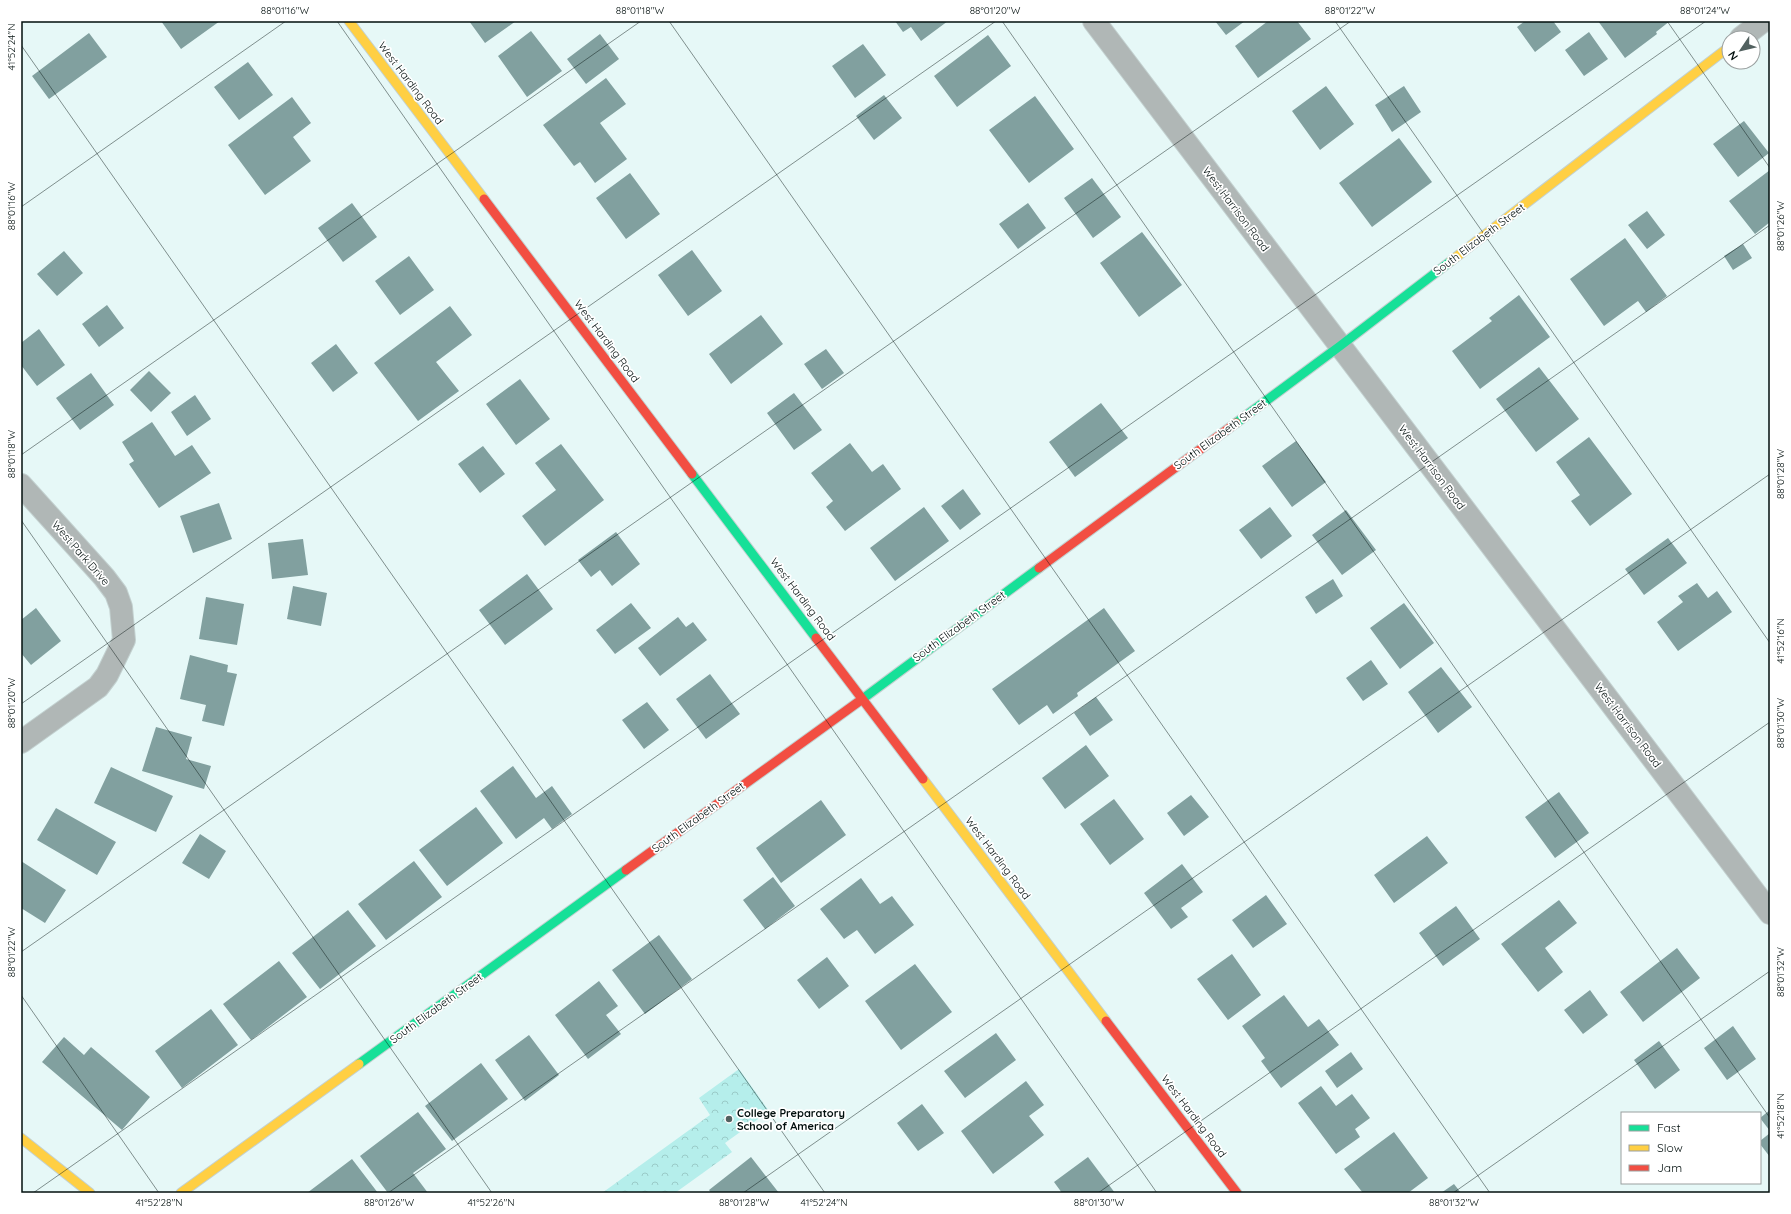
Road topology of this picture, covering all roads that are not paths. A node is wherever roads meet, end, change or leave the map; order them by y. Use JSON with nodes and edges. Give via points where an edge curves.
{"nodes":[{"id":1,"x":349,"y":21,"type":"edge"},
{"id":2,"x":1094,"y":21,"type":"edge"},
{"id":3,"x":1763,"y":21,"type":"edge"},
{"id":4,"x":1751,"y":30,"type":"edge"},
{"id":5,"x":1721,"y":53,"type":"edge"},
{"id":6,"x":1340,"y":346,"type":"junction"},
{"id":7,"x":21,"y":485,"type":"edge"},
{"id":8,"x":863,"y":698,"type":"junction"},
{"id":9,"x":21,"y":742,"type":"edge"},
{"id":10,"x":1770,"y":913,"type":"edge"},
{"id":11,"x":21,"y":1138,"type":"edge"},
{"id":12,"x":90,"y":1193,"type":"edge"},
{"id":13,"x":181,"y":1193,"type":"edge"},
{"id":14,"x":1237,"y":1193,"type":"edge"}],
"edges":[{"from":1,"to":8,"type":"street","name":"West Harding Road"},
{"from":2,"to":6,"type":"street","name":"West Harrison Road"},
{"from":3,"to":4,"type":"street"},
{"from":5,"to":6,"type":"street","name":"South Elizabeth Street"},
{"from":6,"to":8,"type":"street","name":"South Elizabeth Street"},
{"from":6,"to":10,"type":"street","name":"West Harrison Road"},
{"from":7,"to":9,"type":"street","name":"West Park Drive","via":[[116,593],[121,607],[124,640],[107,675],[98,687]]},
{"from":8,"to":13,"type":"street","name":"South Elizabeth Street"},
{"from":8,"to":14,"type":"street","name":"West Harding Road"},
{"from":11,"to":12,"type":"street"}]}
